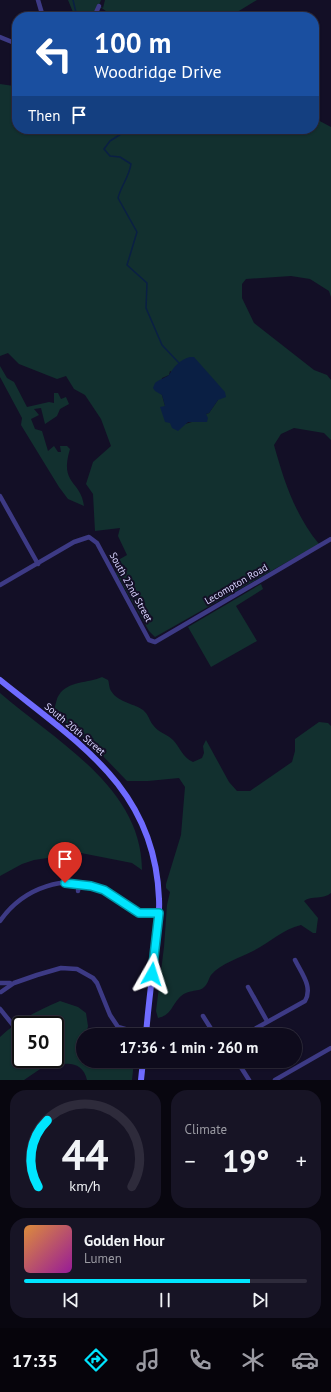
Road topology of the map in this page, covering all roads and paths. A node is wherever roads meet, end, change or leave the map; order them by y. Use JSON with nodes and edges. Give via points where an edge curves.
{"nodes":[{"id":1,"x":38,"y":0,"type":"edge"},
{"id":2,"x":99,"y":6,"type":"dead end"},
{"id":3,"x":42,"y":12,"type":"edge"},
{"id":4,"x":96,"y":12,"type":"edge"},
{"id":5,"x":0,"y":37,"type":"edge"},
{"id":6,"x":12,"y":42,"type":"edge"},
{"id":7,"x":0,"y":496,"type":"edge"},
{"id":8,"x":331,"y":539,"type":"edge"},
{"id":9,"x":38,"y":564,"type":"junction"},
{"id":10,"x":0,"y":585,"type":"edge"},
{"id":11,"x":149,"y":640,"type":"joint"},
{"id":12,"x":0,"y":680,"type":"edge"},
{"id":13,"x":79,"y":884,"type":"junction"},
{"id":14,"x":78,"y":891,"type":"dead end"},
{"id":15,"x":159,"y":913,"type":"junction"},
{"id":16,"x":0,"y":921,"type":"edge"},
{"id":17,"x":295,"y":960,"type":"dead end"},
{"id":18,"x":14,"y":983,"type":"junction"},
{"id":19,"x":0,"y":985,"type":"edge"},
{"id":20,"x":248,"y":987,"type":"dead end"},
{"id":21,"x":0,"y":993,"type":"edge"},
{"id":22,"x":0,"y":1005,"type":"edge"},
{"id":23,"x":2,"y":1011,"type":"edge"},
{"id":24,"x":203,"y":1016,"type":"dead end"},
{"id":25,"x":267,"y":1021,"type":"junction"},
{"id":26,"x":12,"y":1024,"type":"edge"},
{"id":27,"x":122,"y":1028,"type":"edge"},
{"id":28,"x":147,"y":1028,"type":"edge"},
{"id":29,"x":211,"y":1028,"type":"edge"},
{"id":30,"x":256,"y":1028,"type":"edge"},
{"id":31,"x":331,"y":1048,"type":"edge"},
{"id":32,"x":142,"y":1068,"type":"edge"},
{"id":33,"x":241,"y":1068,"type":"edge"},
{"id":34,"x":141,"y":1080,"type":"edge"},
{"id":35,"x":249,"y":1080,"type":"edge"},
{"id":36,"x":275,"y":1080,"type":"edge"}],
"edges":[{"from":1,"to":3,"type":"street"},
{"from":2,"to":4,"type":"street"},
{"from":5,"to":6,"type":"street"},
{"from":7,"to":9,"type":"street"},
{"from":8,"to":11,"type":"street","name":"Lecompton Road","via":[[155,642]]},
{"from":9,"to":10,"type":"street"},
{"from":9,"to":11,"type":"street","name":"South 22nd Street","via":[[84,537],[97,543]]},
{"from":12,"to":15,"type":"main road","name":"South 20th Street","via":[[100,762],[128,798],[144,828],[152,852],[158,885]]},
{"from":13,"to":14,"type":"street"},
{"from":13,"to":15,"type":"street","via":[[104,890],[139,913]]},
{"from":13,"to":16,"type":"street","via":[[65,883],[37,889],[17,902]]},
{"from":15,"to":28,"type":"main road","name":"South 20th Street"},
{"from":17,"to":25,"type":"street","via":[[309,988],[309,994],[305,1001]]},
{"from":18,"to":19,"type":"street"},
{"from":18,"to":21,"type":"street"},
{"from":18,"to":27,"type":"street","via":[[61,968],[78,969],[95,976],[110,1015]]},
{"from":19,"to":21,"type":"street"},
{"from":20,"to":25,"type":"street"},
{"from":22,"to":23,"type":"street"},
{"from":23,"to":26,"type":"street"},
{"from":24,"to":29,"type":"street"},
{"from":25,"to":30,"type":"street"},
{"from":31,"to":36,"type":"street"},
{"from":32,"to":34,"type":"main road"},
{"from":33,"to":35,"type":"street"}]}
